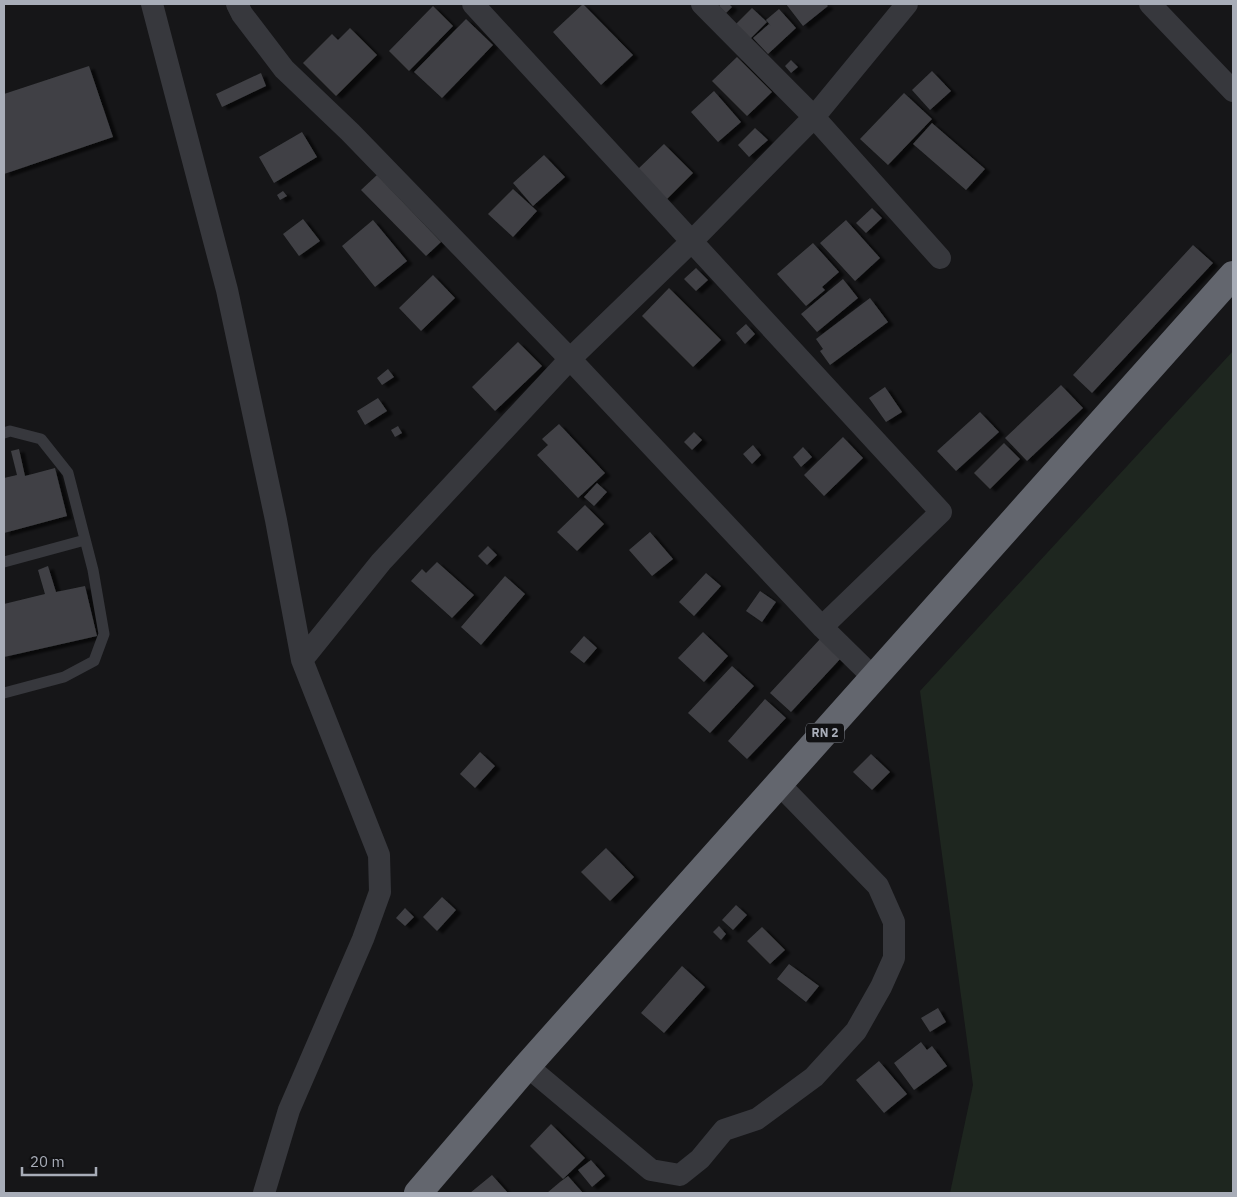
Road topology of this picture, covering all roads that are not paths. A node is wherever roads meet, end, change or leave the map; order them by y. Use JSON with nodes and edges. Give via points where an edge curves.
{"nodes":[{"id":1,"x":152,"y":4,"type":"edge"},
{"id":2,"x":237,"y":4,"type":"edge"},
{"id":3,"x":473,"y":4,"type":"edge"},
{"id":4,"x":702,"y":4,"type":"edge"},
{"id":5,"x":907,"y":4,"type":"edge"},
{"id":6,"x":1150,"y":4,"type":"edge"},
{"id":7,"x":1233,"y":91,"type":"edge"},
{"id":8,"x":814,"y":117,"type":"junction"},
{"id":9,"x":693,"y":240,"type":"junction"},
{"id":10,"x":940,"y":258,"type":"dead end"},
{"id":11,"x":1233,"y":275,"type":"edge"},
{"id":12,"x":570,"y":359,"type":"junction"},
{"id":13,"x":4,"y":433,"type":"edge"},
{"id":14,"x":85,"y":540,"type":"junction"},
{"id":15,"x":4,"y":562,"type":"edge"},
{"id":16,"x":822,"y":627,"type":"junction"},
{"id":17,"x":302,"y":660,"type":"junction"},
{"id":18,"x":874,"y":678,"type":"junction"},
{"id":19,"x":4,"y":693,"type":"edge"},
{"id":20,"x":780,"y":784,"type":"junction"},
{"id":21,"x":528,"y":1066,"type":"junction"},
{"id":22,"x":264,"y":1193,"type":"edge"},
{"id":23,"x":418,"y":1193,"type":"edge"}],
"edges":[{"from":1,"to":17,"type":"street","via":[[227,290]]},
{"from":2,"to":12,"type":"street","via":[[284,68]]},
{"from":3,"to":9,"type":"street"},
{"from":4,"to":8,"type":"street"},
{"from":5,"to":8,"type":"street"},
{"from":6,"to":7,"type":"street"},
{"from":8,"to":9,"type":"street"},
{"from":8,"to":10,"type":"street"},
{"from":9,"to":12,"type":"street"},
{"from":9,"to":16,"type":"street","via":[[941,512]]},
{"from":11,"to":18,"type":"highway","number":"RN 2"},
{"from":12,"to":16,"type":"street"},
{"from":12,"to":17,"type":"street","via":[[381,562]]},
{"from":13,"to":14,"type":"lane","via":[[10,431],[41,439],[68,473]]},
{"from":14,"to":15,"type":"lane"},
{"from":14,"to":19,"type":"lane","via":[[104,634],[94,661],[64,677]]},
{"from":16,"to":18,"type":"street"},
{"from":17,"to":22,"type":"street","via":[[379,855],[380,892],[289,1110]]},
{"from":18,"to":20,"type":"highway","number":"RN 2"},
{"from":20,"to":21,"type":"highway","number":"RN 2"},
{"from":20,"to":21,"type":"street","via":[[878,886],[894,922],[894,958],[881,987],[850,1037],[814,1077],[757,1119],[724,1130],[700,1159],[680,1175],[651,1170]]},
{"from":21,"to":23,"type":"highway","number":"RN 2"}]}
